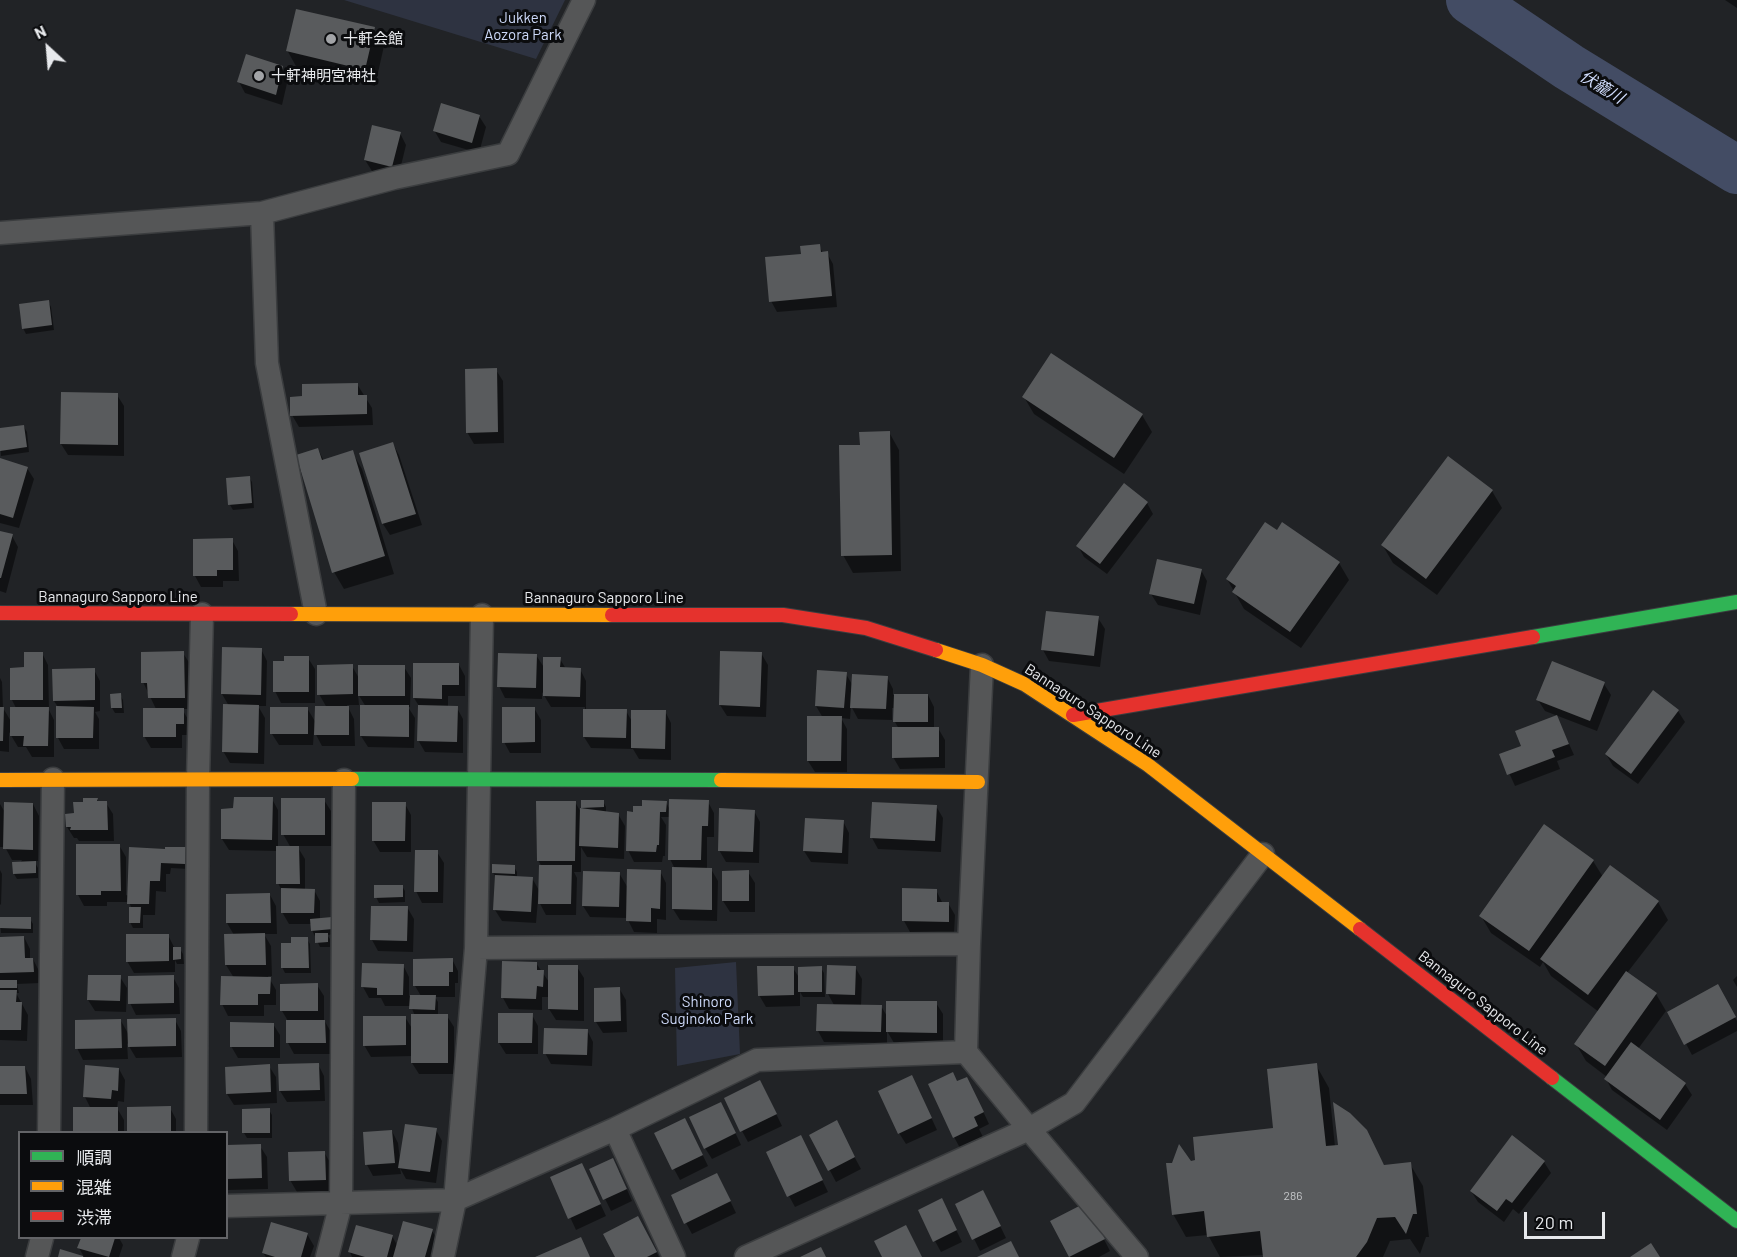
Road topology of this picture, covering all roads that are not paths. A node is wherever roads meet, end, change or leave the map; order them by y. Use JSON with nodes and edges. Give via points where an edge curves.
{"nodes":[{"id":1,"x":584,"y":0,"type":"edge"},
{"id":2,"x":262,"y":213,"type":"junction"},
{"id":3,"x":0,"y":232,"type":"edge"},
{"id":4,"x":1737,"y":602,"type":"edge"},
{"id":5,"x":0,"y":613,"type":"edge"},
{"id":6,"x":202,"y":614,"type":"junction"},
{"id":7,"x":316,"y":614,"type":"junction"},
{"id":8,"x":482,"y":615,"type":"junction"},
{"id":9,"x":982,"y":664,"type":"junction"},
{"id":10,"x":1073,"y":715,"type":"junction"},
{"id":11,"x":479,"y":778,"type":"junction"},
{"id":12,"x":53,"y":779,"type":"junction"},
{"id":13,"x":0,"y":780,"type":"edge"},
{"id":14,"x":198,"y":780,"type":"junction"},
{"id":15,"x":344,"y":780,"type":"junction"},
{"id":16,"x":978,"y":782,"type":"junction"},
{"id":17,"x":1263,"y":854,"type":"junction"},
{"id":18,"x":969,"y":944,"type":"junction"},
{"id":19,"x":476,"y":948,"type":"junction"},
{"id":20,"x":966,"y":1052,"type":"junction"},
{"id":21,"x":615,"y":1129,"type":"junction"},
{"id":22,"x":1029,"y":1129,"type":"junction"},
{"id":23,"x":49,"y":1131,"type":"edge"},
{"id":24,"x":196,"y":1131,"type":"edge"},
{"id":25,"x":455,"y":1200,"type":"junction"},
{"id":26,"x":341,"y":1203,"type":"junction"},
{"id":27,"x":228,"y":1206,"type":"edge"},
{"id":28,"x":1737,"y":1221,"type":"edge"},
{"id":29,"x":42,"y":1239,"type":"edge"},
{"id":30,"x":188,"y":1239,"type":"edge"},
{"id":31,"x":37,"y":1257,"type":"edge"},
{"id":32,"x":183,"y":1257,"type":"edge"},
{"id":33,"x":327,"y":1257,"type":"edge"},
{"id":34,"x":442,"y":1257,"type":"edge"},
{"id":35,"x":674,"y":1257,"type":"edge"},
{"id":36,"x":746,"y":1257,"type":"edge"},
{"id":37,"x":1137,"y":1257,"type":"edge"}],
"edges":[{"from":1,"to":2,"type":"street","via":[[508,154],[394,178]]},
{"from":2,"to":3,"type":"street"},
{"from":2,"to":7,"type":"street","via":[[267,363]]},
{"from":4,"to":10,"type":"main road"},
{"from":5,"to":6,"type":"main road","name":"Bannaguro Sapporo Line"},
{"from":6,"to":7,"type":"main road","name":"Bannaguro Sapporo Line"},
{"from":6,"to":14,"type":"street"},
{"from":7,"to":8,"type":"main road","name":"Bannaguro Sapporo Line"},
{"from":8,"to":9,"type":"main road","name":"Bannaguro Sapporo Line","via":[[783,615],[866,628]]},
{"from":8,"to":11,"type":"street"},
{"from":9,"to":10,"type":"main road","name":"Bannaguro Sapporo Line","via":[[1024,684]]},
{"from":9,"to":16,"type":"street"},
{"from":10,"to":17,"type":"main road","name":"Bannaguro Sapporo Line","via":[[1148,765]]},
{"from":11,"to":15,"type":"main road"},
{"from":11,"to":16,"type":"main road"},
{"from":11,"to":19,"type":"street"},
{"from":12,"to":13,"type":"main road"},
{"from":12,"to":14,"type":"main road"},
{"from":12,"to":23,"type":"street"},
{"from":14,"to":15,"type":"main road"},
{"from":14,"to":24,"type":"street"},
{"from":15,"to":26,"type":"street"},
{"from":16,"to":18,"type":"street"},
{"from":17,"to":22,"type":"street","via":[[1074,1103]]},
{"from":17,"to":28,"type":"main road","name":"Bannaguro Sapporo Line"},
{"from":18,"to":19,"type":"street"},
{"from":18,"to":20,"type":"street"},
{"from":19,"to":25,"type":"street"},
{"from":20,"to":21,"type":"street","via":[[757,1060]]},
{"from":20,"to":22,"type":"street"},
{"from":21,"to":25,"type":"street"},
{"from":21,"to":35,"type":"street"},
{"from":22,"to":36,"type":"street"},
{"from":22,"to":37,"type":"street"},
{"from":25,"to":26,"type":"street"},
{"from":25,"to":34,"type":"street"},
{"from":26,"to":27,"type":"street"},
{"from":26,"to":33,"type":"street"},
{"from":29,"to":31,"type":"street"},
{"from":30,"to":32,"type":"street"}]}
